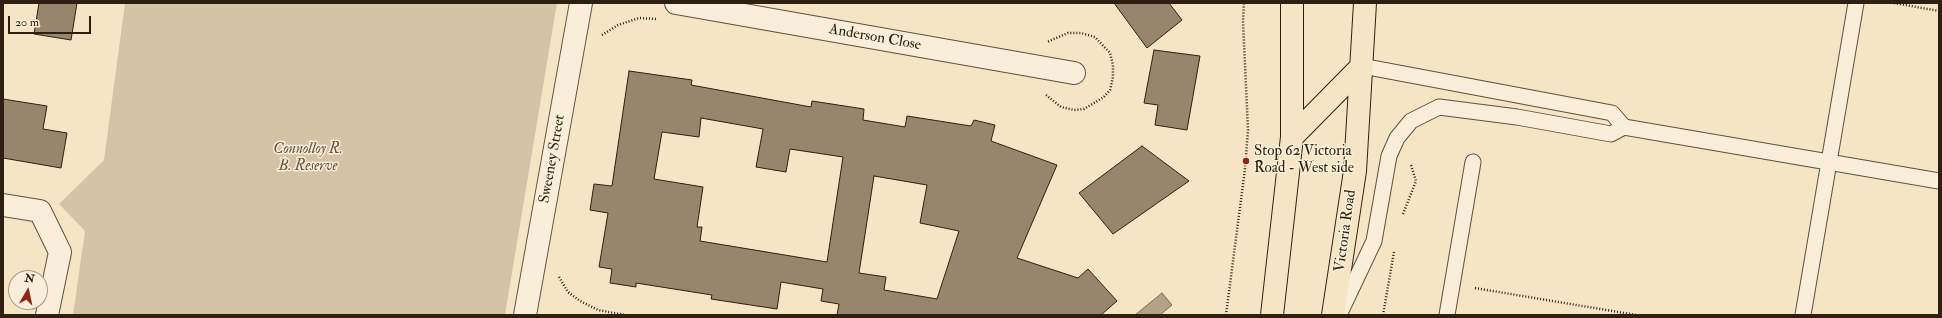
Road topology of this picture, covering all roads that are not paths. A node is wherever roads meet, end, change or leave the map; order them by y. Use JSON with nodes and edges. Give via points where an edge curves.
{"nodes":[{"id":1,"x":581,"y":3,"type":"edge"},
{"id":2,"x":676,"y":3,"type":"edge"},
{"id":3,"x":1292,"y":3,"type":"edge"},
{"id":4,"x":1366,"y":3,"type":"edge"},
{"id":5,"x":1856,"y":3,"type":"edge"},
{"id":6,"x":1362,"y":66,"type":"junction"},
{"id":7,"x":1074,"y":73,"type":"dead end"},
{"id":8,"x":1624,"y":127,"type":"junction"},
{"id":9,"x":1292,"y":137,"type":"junction"},
{"id":10,"x":1473,"y":162,"type":"dead end"},
{"id":11,"x":1829,"y":162,"type":"junction"},
{"id":12,"x":1939,"y":180,"type":"edge"},
{"id":13,"x":3,"y":205,"type":"edge"},
{"id":14,"x":47,"y":315,"type":"edge"},
{"id":15,"x":525,"y":315,"type":"edge"},
{"id":16,"x":1272,"y":315,"type":"edge"},
{"id":17,"x":1333,"y":315,"type":"edge"},
{"id":18,"x":1339,"y":315,"type":"edge"},
{"id":19,"x":1447,"y":315,"type":"edge"},
{"id":20,"x":1803,"y":315,"type":"edge"}],
"edges":[{"from":1,"to":15,"type":"street","name":"Sweeney Street"},
{"from":2,"to":7,"type":"street","name":"Anderson Close"},
{"from":3,"to":9,"type":"highway"},
{"from":4,"to":6,"type":"highway","name":"Victoria Road"},
{"from":5,"to":11,"type":"lane"},
{"from":6,"to":8,"type":"lane","via":[[1612,113]]},
{"from":6,"to":9,"type":"highway"},
{"from":6,"to":17,"type":"highway","name":"Victoria Road","via":[[1355,171]]},
{"from":8,"to":11,"type":"lane"},
{"from":8,"to":18,"type":"lane","via":[[1610,134],[1517,117],[1439,107],[1411,121],[1397,138],[1389,156],[1374,241]]},
{"from":9,"to":16,"type":"highway"},
{"from":10,"to":19,"type":"lane"},
{"from":11,"to":12,"type":"lane"},
{"from":11,"to":20,"type":"lane"},
{"from":13,"to":14,"type":"street","via":[[40,211],[60,252]]}]}
